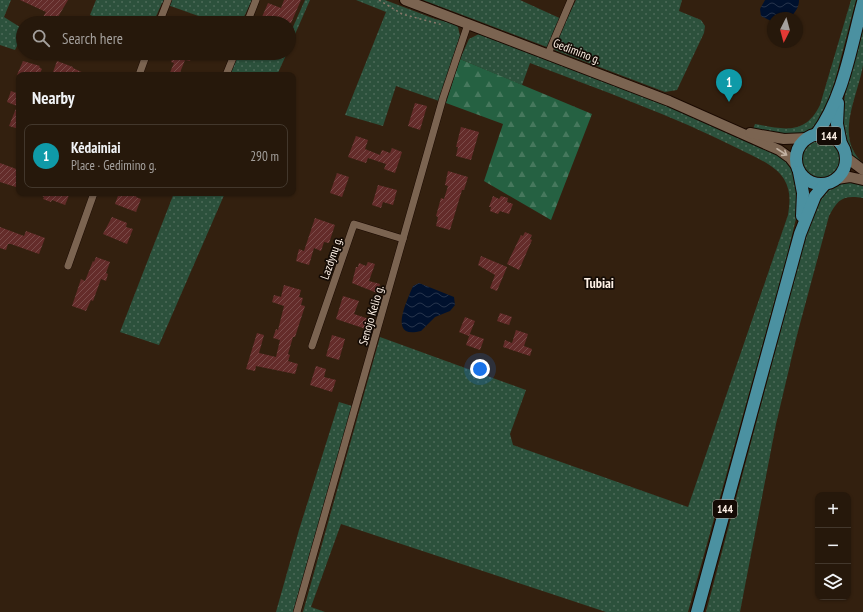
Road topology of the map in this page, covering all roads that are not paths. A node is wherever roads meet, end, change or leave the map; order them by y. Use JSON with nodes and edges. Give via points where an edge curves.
{"nodes":[{"id":1,"x":168,"y":0,"type":"edge"},
{"id":2,"x":256,"y":0,"type":"edge"},
{"id":3,"x":405,"y":0,"type":"edge"},
{"id":4,"x":571,"y":0,"type":"edge"},
{"id":5,"x":863,"y":2,"type":"edge"},
{"id":6,"x":162,"y":16,"type":"edge"},
{"id":7,"x":250,"y":16,"type":"edge"},
{"id":8,"x":468,"y":24,"type":"junction"},
{"id":9,"x":548,"y":54,"type":"junction"},
{"id":10,"x":144,"y":60,"type":"edge"},
{"id":11,"x":232,"y":60,"type":"edge"},
{"id":12,"x":140,"y":72,"type":"edge"},
{"id":13,"x":227,"y":72,"type":"edge"},
{"id":14,"x":841,"y":82,"type":"junction"},
{"id":15,"x":738,"y":131,"type":"junction"},
{"id":16,"x":812,"y":136,"type":"junction"},
{"id":17,"x":841,"y":144,"type":"junction"},
{"id":18,"x":846,"y":158,"type":"junction"},
{"id":19,"x":798,"y":169,"type":"junction"},
{"id":20,"x":863,"y":170,"type":"edge"},
{"id":21,"x":837,"y":179,"type":"junction"},
{"id":22,"x":863,"y":180,"type":"edge"},
{"id":23,"x":825,"y":184,"type":"junction"},
{"id":24,"x":93,"y":196,"type":"edge"},
{"id":25,"x":800,"y":234,"type":"junction"},
{"id":26,"x":403,"y":239,"type":"junction"},
{"id":27,"x":68,"y":266,"type":"dead end"},
{"id":28,"x":312,"y":346,"type":"dead end"},
{"id":29,"x":297,"y":612,"type":"edge"},
{"id":30,"x":697,"y":612,"type":"edge"}],
"edges":[{"from":1,"to":6,"type":"street"},
{"from":2,"to":7,"type":"street"},
{"from":3,"to":8,"type":"main road","name":"Gedimino g."},
{"from":4,"to":9,"type":"street"},
{"from":5,"to":14,"type":"main road","number":"144"},
{"from":8,"to":9,"type":"main road","name":"Gedimino g."},
{"from":8,"to":26,"type":"street","name":"Senojo Kelio g.","via":[[443,98]]},
{"from":9,"to":15,"type":"main road","name":"Gedimino g."},
{"from":10,"to":12,"type":"street"},
{"from":11,"to":13,"type":"street"},
{"from":14,"to":16,"type":"main road","number":"144","via":[[830,111]]},
{"from":14,"to":17,"type":"main road","number":"144","via":[[836,116]]},
{"from":15,"to":16,"type":"main road","via":[[784,139]]},
{"from":15,"to":19,"type":"main road","one_way":true,"via":[[779,150],[788,156]]},
{"from":16,"to":17,"type":"main road","number":"144","via":[[832,137]]},
{"from":16,"to":19,"type":"main road","number":"144","via":[[798,150]]},
{"from":17,"to":18,"type":"main road","number":"144"},
{"from":18,"to":20,"type":"main road"},
{"from":18,"to":21,"type":"main road","number":"144","via":[[845,168]]},
{"from":19,"to":23,"type":"main road","via":[[813,183]]},
{"from":19,"to":25,"type":"main road","number":"144","via":[[803,199]]},
{"from":21,"to":22,"type":"main road","via":[[850,177]]},
{"from":21,"to":23,"type":"main road"},
{"from":23,"to":25,"type":"main road","number":"144","via":[[815,196]]},
{"from":24,"to":27,"type":"street"},
{"from":25,"to":30,"type":"main road","number":"144"},
{"from":26,"to":28,"type":"street","name":"Lazdynų g.","via":[[354,224]]},
{"from":26,"to":29,"type":"street","name":"Senojo Kelio g."}]}
